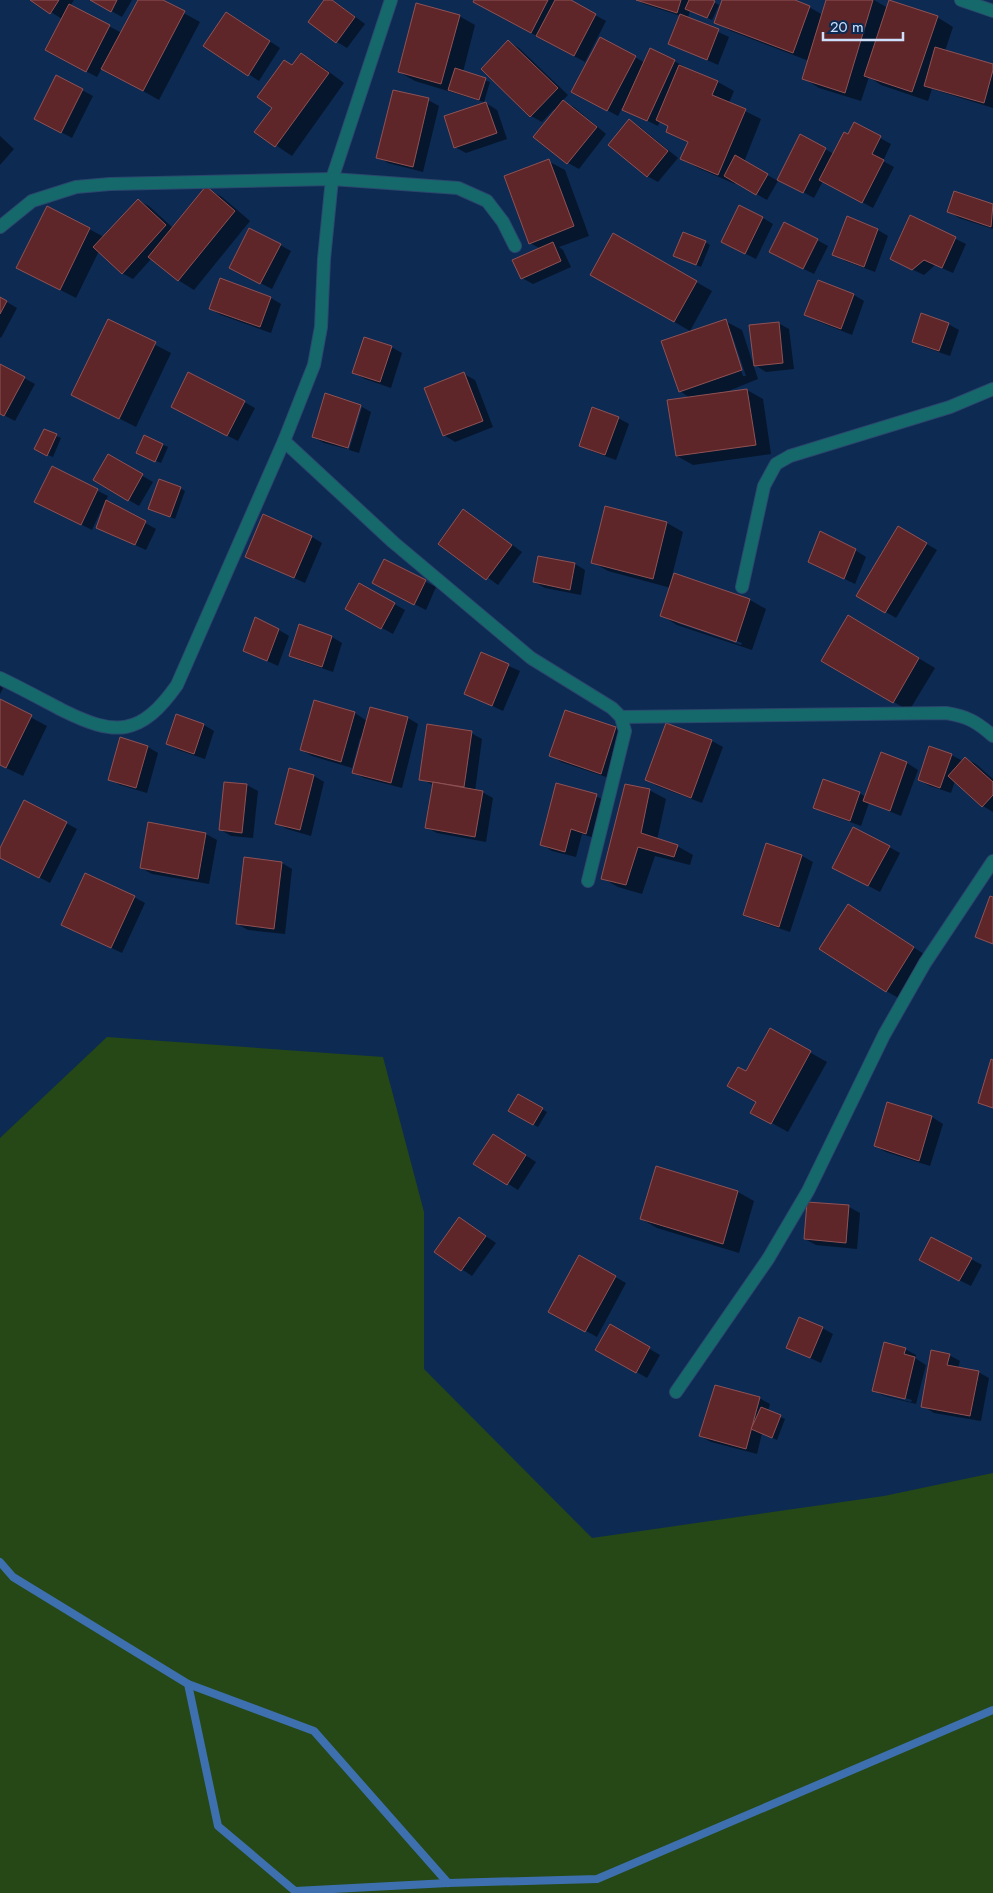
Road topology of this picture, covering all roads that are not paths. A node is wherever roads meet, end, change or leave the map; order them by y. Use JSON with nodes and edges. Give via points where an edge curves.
{"nodes":[{"id":1,"x":392,"y":0,"type":"edge"},
{"id":2,"x":961,"y":0,"type":"edge"},
{"id":3,"x":993,"y":11,"type":"edge"},
{"id":4,"x":332,"y":179,"type":"junction"},
{"id":5,"x":0,"y":227,"type":"edge"},
{"id":6,"x":515,"y":246,"type":"dead end"},
{"id":7,"x":993,"y":390,"type":"edge"},
{"id":8,"x":284,"y":441,"type":"junction"},
{"id":9,"x":742,"y":587,"type":"dead end"},
{"id":10,"x":0,"y":678,"type":"edge"},
{"id":11,"x":621,"y":717,"type":"junction"},
{"id":12,"x":993,"y":736,"type":"edge"},
{"id":13,"x":993,"y":861,"type":"edge"},
{"id":14,"x":588,"y":881,"type":"dead end"},
{"id":15,"x":676,"y":1392,"type":"dead end"}],
"edges":[{"from":1,"to":4,"type":"street"},
{"from":2,"to":3,"type":"street"},
{"from":4,"to":5,"type":"street","via":[[76,187],[32,201]]},
{"from":4,"to":6,"type":"street","via":[[458,188],[487,201]]},
{"from":4,"to":8,"type":"street","via":[[321,327],[314,366]]},
{"from":7,"to":9,"type":"street","via":[[950,407],[790,456],[776,464],[764,486]]},
{"from":8,"to":10,"type":"street","via":[[177,685],[153,714],[127,727],[102,727]]},
{"from":8,"to":11,"type":"street","via":[[393,542],[531,658],[612,708]]},
{"from":11,"to":12,"type":"street","via":[[946,713],[965,716]]},
{"from":11,"to":14,"type":"street","via":[[625,731]]},
{"from":13,"to":15,"type":"street","via":[[925,962],[884,1035],[808,1191],[768,1259]]}]}
